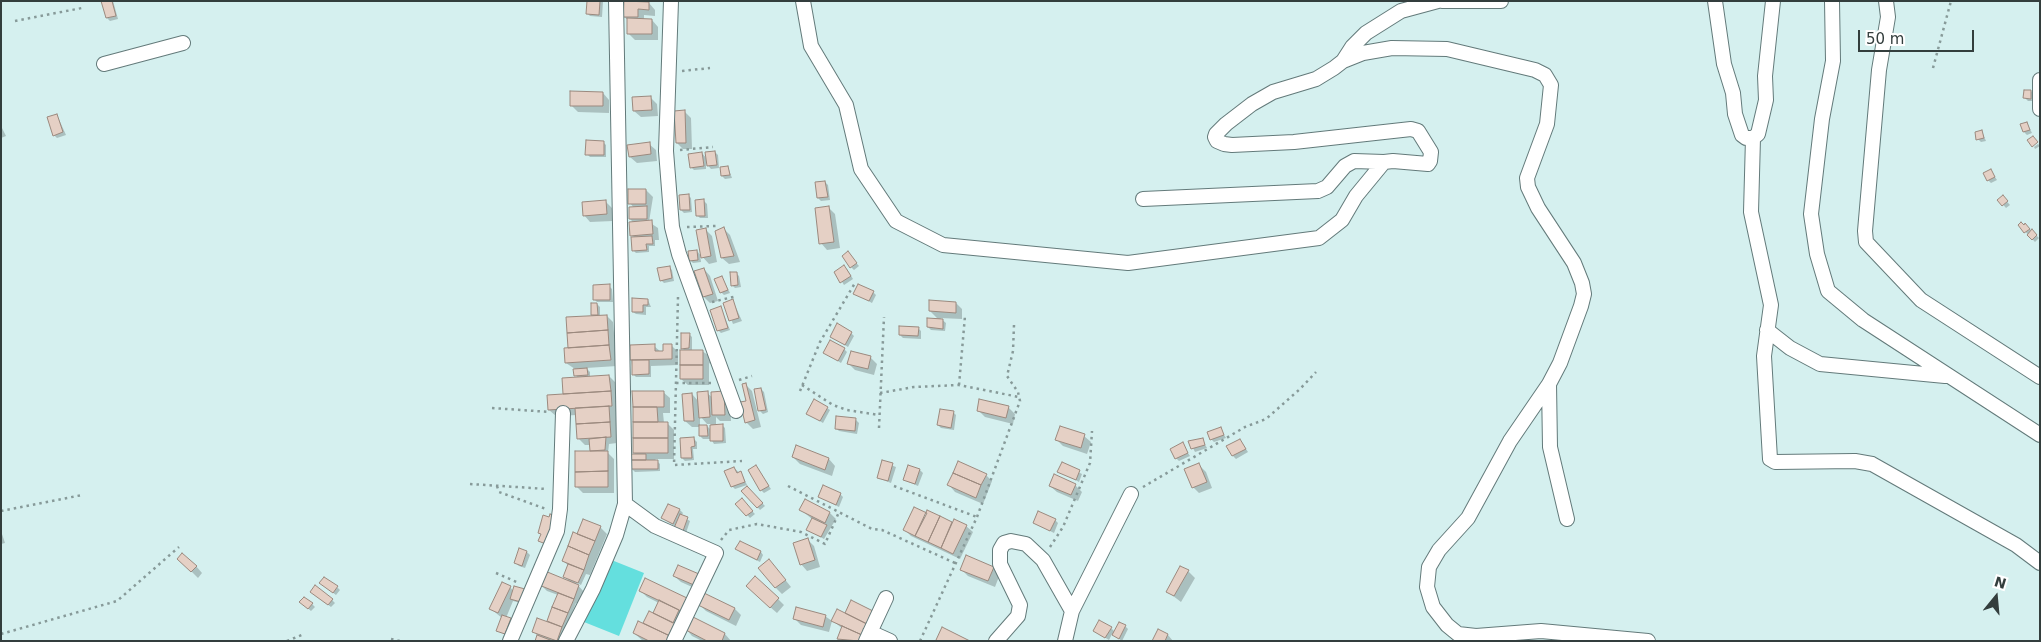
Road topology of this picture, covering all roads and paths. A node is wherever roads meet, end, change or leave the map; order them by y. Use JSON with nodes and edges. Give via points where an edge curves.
{"nodes":[{"id":1,"x":616,"y":1,"type":"edge"},
{"id":2,"x":671,"y":1,"type":"edge"},
{"id":3,"x":803,"y":1,"type":"edge"},
{"id":4,"x":1440,"y":1,"type":"edge"},
{"id":5,"x":1501,"y":1,"type":"edge"},
{"id":6,"x":1715,"y":1,"type":"edge"},
{"id":7,"x":1773,"y":1,"type":"edge"},
{"id":8,"x":1832,"y":1,"type":"edge"},
{"id":9,"x":1886,"y":1,"type":"edge"},
{"id":10,"x":1951,"y":1,"type":"edge"},
{"id":11,"x":82,"y":8,"type":"dead end"},
{"id":12,"x":15,"y":21,"type":"dead end"},
{"id":13,"x":183,"y":43,"type":"dead end"},
{"id":14,"x":1343,"y":61,"type":"junction"},
{"id":15,"x":104,"y":64,"type":"dead end"},
{"id":16,"x":710,"y":68,"type":"dead end"},
{"id":17,"x":1933,"y":68,"type":"dead end"},
{"id":18,"x":668,"y":72,"type":"junction"},
{"id":19,"x":2040,"y":80,"type":"edge"},
{"id":20,"x":2040,"y":109,"type":"edge"},
{"id":21,"x":1753,"y":138,"type":"junction"},
{"id":22,"x":713,"y":147,"type":"dead end"},
{"id":23,"x":666,"y":151,"type":"junction"},
{"id":24,"x":1384,"y":162,"type":"junction"},
{"id":25,"x":1143,"y":199,"type":"dead end"},
{"id":26,"x":716,"y":226,"type":"dead end"},
{"id":27,"x":672,"y":227,"type":"junction"},
{"id":28,"x":855,"y":282,"type":"dead end"},
{"id":29,"x":678,"y":294,"type":"dead end"},
{"id":30,"x":737,"y":296,"type":"dead end"},
{"id":31,"x":699,"y":306,"type":"junction"},
{"id":32,"x":965,"y":316,"type":"dead end"},
{"id":33,"x":884,"y":317,"type":"dead end"},
{"id":34,"x":1014,"y":325,"type":"dead end"},
{"id":35,"x":1767,"y":330,"type":"junction"},
{"id":36,"x":1316,"y":372,"type":"dead end"},
{"id":37,"x":1948,"y":376,"type":"junction"},
{"id":38,"x":2040,"y":377,"type":"edge"},
{"id":39,"x":676,"y":383,"type":"junction"},
{"id":40,"x":726,"y":384,"type":"junction"},
{"id":41,"x":1549,"y":384,"type":"junction"},
{"id":42,"x":802,"y":385,"type":"junction"},
{"id":43,"x":959,"y":385,"type":"junction"},
{"id":44,"x":800,"y":391,"type":"dead end"},
{"id":45,"x":880,"y":393,"type":"junction"},
{"id":46,"x":1019,"y":396,"type":"junction"},
{"id":47,"x":492,"y":408,"type":"dead end"},
{"id":48,"x":736,"y":411,"type":"dead end"},
{"id":49,"x":563,"y":413,"type":"joint"},
{"id":50,"x":880,"y":415,"type":"junction"},
{"id":51,"x":879,"y":428,"type":"dead end"},
{"id":52,"x":1092,"y":431,"type":"dead end"},
{"id":53,"x":2040,"y":435,"type":"edge"},
{"id":54,"x":742,"y":461,"type":"dead end"},
{"id":55,"x":470,"y":484,"type":"dead end"},
{"id":56,"x":497,"y":486,"type":"junction"},
{"id":57,"x":788,"y":486,"type":"dead end"},
{"id":58,"x":894,"y":486,"type":"dead end"},
{"id":59,"x":561,"y":490,"type":"junction"},
{"id":60,"x":1131,"y":494,"type":"joint"},
{"id":61,"x":82,"y":495,"type":"dead end"},
{"id":62,"x":625,"y":504,"type":"junction"},
{"id":63,"x":1,"y":511,"type":"edge"},
{"id":64,"x":839,"y":512,"type":"junction"},
{"id":65,"x":559,"y":514,"type":"junction"},
{"id":66,"x":976,"y":517,"type":"junction"},
{"id":67,"x":1567,"y":519,"type":"dead end"},
{"id":68,"x":180,"y":547,"type":"dead end"},
{"id":69,"x":716,"y":553,"type":"junction"},
{"id":70,"x":1040,"y":557,"type":"junction"},
{"id":71,"x":2040,"y":563,"type":"edge"},
{"id":72,"x":955,"y":564,"type":"junction"},
{"id":73,"x":496,"y":573,"type":"dead end"},
{"id":74,"x":532,"y":589,"type":"junction"},
{"id":75,"x":886,"y":598,"type":"dead end"},
{"id":76,"x":1072,"y":611,"type":"junction"},
{"id":77,"x":1,"y":634,"type":"edge"},
{"id":78,"x":304,"y":634,"type":"dead end"},
{"id":79,"x":868,"y":636,"type":"edge"},
{"id":80,"x":391,"y":639,"type":"dead end"},
{"id":81,"x":287,"y":641,"type":"edge"},
{"id":82,"x":400,"y":641,"type":"edge"},
{"id":83,"x":510,"y":641,"type":"edge"},
{"id":84,"x":566,"y":641,"type":"edge"},
{"id":85,"x":674,"y":641,"type":"edge"},
{"id":86,"x":890,"y":641,"type":"edge"},
{"id":87,"x":920,"y":641,"type":"edge"},
{"id":88,"x":996,"y":641,"type":"edge"},
{"id":89,"x":1065,"y":641,"type":"edge"},
{"id":90,"x":1648,"y":641,"type":"edge"}],
"edges":[{"from":1,"to":62,"type":"street"},
{"from":2,"to":18,"type":"street"},
{"from":3,"to":24,"type":"street","via":[[811,46],[846,105],[861,170],[896,221],[943,245],[1128,263],[1320,238],[1342,220],[1356,196]]},
{"from":4,"to":5,"type":"street"},
{"from":4,"to":14,"type":"street","via":[[1401,11],[1373,28],[1352,47]]},
{"from":6,"to":21,"type":"street","via":[[1735,114],[1742,135]]},
{"from":7,"to":21,"type":"street","via":[[1764,76],[1766,100],[1758,134]]},
{"from":8,"to":37,"type":"street","via":[[1833,61],[1822,119],[1811,214],[1817,254],[1828,290],[1862,320]]},
{"from":9,"to":38,"type":"street","via":[[1888,17],[1879,70],[1866,242],[1921,300]]},
{"from":10,"to":17,"type":"path"},
{"from":11,"to":12,"type":"path"},
{"from":13,"to":15,"type":"street"},
{"from":14,"to":24,"type":"street","via":[[1316,79],[1273,92],[1252,104],[1216,134],[1217,141],[1232,145],[1257,144],[1410,129],[1418,131],[1432,152],[1430,161],[1423,165]]},
{"from":14,"to":41,"type":"street","via":[[1384,49],[1447,49],[1545,75],[1551,85],[1549,116],[1527,178],[1528,187],[1574,263],[1584,294],[1577,320]]},
{"from":16,"to":18,"type":"path"},
{"from":18,"to":23,"type":"street"},
{"from":19,"to":20,"type":"street"},
{"from":21,"to":35,"type":"street","via":[[1751,212],[1771,306]]},
{"from":22,"to":23,"type":"path"},
{"from":23,"to":27,"type":"street"},
{"from":24,"to":25,"type":"street","via":[[1354,161],[1345,166],[1327,187],[1318,191]]},
{"from":26,"to":27,"type":"path"},
{"from":27,"to":31,"type":"street"},
{"from":28,"to":42,"type":"path","via":[[820,342]]},
{"from":29,"to":39,"type":"path"},
{"from":30,"to":31,"type":"path"},
{"from":31,"to":40,"type":"street"},
{"from":32,"to":43,"type":"path"},
{"from":33,"to":45,"type":"path"},
{"from":34,"to":46,"type":"path","via":[[1013,351],[1007,376]]},
{"from":35,"to":37,"type":"street","via":[[1790,348],[1820,364]]},
{"from":35,"to":71,"type":"street","via":[[1764,372],[1770,459],[1775,462],[1855,461],[1872,464],[2016,545]]},
{"from":36,"to":60,"type":"path","via":[[1266,418],[1244,427]]},
{"from":37,"to":53,"type":"street"},
{"from":39,"to":40,"type":"path"},
{"from":39,"to":54,"type":"path","via":[[674,466]]},
{"from":40,"to":48,"type":"street"},
{"from":41,"to":67,"type":"street","via":[[1550,447]]},
{"from":41,"to":90,"type":"street","via":[[1510,441],[1468,518],[1439,550],[1429,567],[1427,587],[1433,607],[1458,634],[1476,636],[1540,631]]},
{"from":42,"to":44,"type":"path"},
{"from":42,"to":50,"type":"path","via":[[833,405]]},
{"from":43,"to":45,"type":"path","via":[[914,387]]},
{"from":43,"to":46,"type":"path"},
{"from":45,"to":50,"type":"path"},
{"from":46,"to":66,"type":"path","via":[[1006,441]]},
{"from":47,"to":49,"type":"path"},
{"from":49,"to":59,"type":"street"},
{"from":50,"to":51,"type":"path"},
{"from":52,"to":70,"type":"path","via":[[1090,463],[1055,542]]},
{"from":55,"to":56,"type":"path"},
{"from":56,"to":59,"type":"path"},
{"from":56,"to":65,"type":"path","via":[[499,492]]},
{"from":57,"to":64,"type":"path"},
{"from":58,"to":66,"type":"path"},
{"from":59,"to":65,"type":"street"},
{"from":60,"to":76,"type":"street"},
{"from":61,"to":63,"type":"path"},
{"from":62,"to":69,"type":"street","via":[[655,526]]},
{"from":62,"to":84,"type":"street","via":[[616,534]]},
{"from":64,"to":69,"type":"path","via":[[825,544],[801,532],[757,524],[729,530]]},
{"from":64,"to":72,"type":"path"},
{"from":65,"to":74,"type":"street","via":[[557,531]]},
{"from":66,"to":72,"type":"path"},
{"from":68,"to":77,"type":"path","via":[[117,601]]},
{"from":69,"to":85,"type":"street"},
{"from":70,"to":76,"type":"street"},
{"from":70,"to":88,"type":"street","via":[[1026,544],[1011,541],[1004,543],[1000,550],[1000,564],[1020,605],[1018,616]]},
{"from":72,"to":87,"type":"path"},
{"from":73,"to":74,"type":"path"},
{"from":74,"to":83,"type":"street"},
{"from":75,"to":79,"type":"street"},
{"from":76,"to":89,"type":"street"},
{"from":78,"to":81,"type":"path"},
{"from":79,"to":86,"type":"street"},
{"from":80,"to":82,"type":"path"}]}
